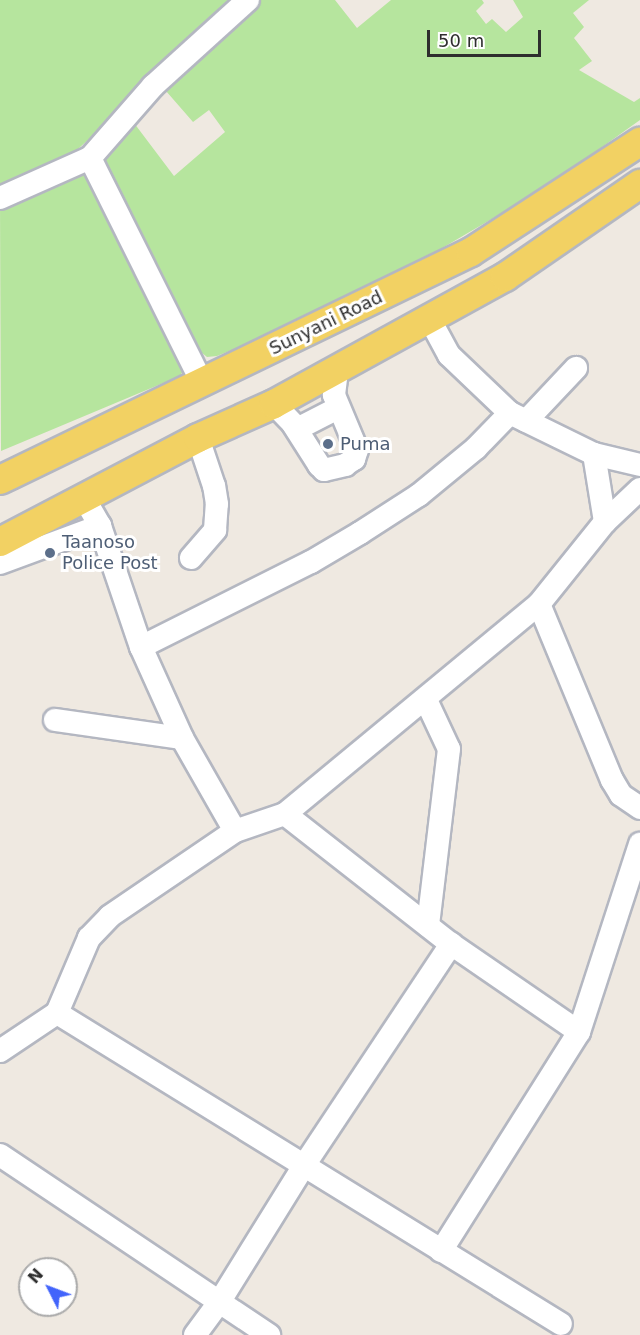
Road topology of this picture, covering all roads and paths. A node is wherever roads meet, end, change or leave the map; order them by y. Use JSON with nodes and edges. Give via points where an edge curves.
{"nodes":[{"id":1,"x":248,"y":0,"type":"edge"},
{"id":2,"x":640,"y":142,"type":"edge"},
{"id":3,"x":90,"y":158,"type":"junction"},
{"id":4,"x":640,"y":184,"type":"edge"},
{"id":5,"x":0,"y":198,"type":"edge"},
{"id":6,"x":429,"y":318,"type":"junction"},
{"id":7,"x":576,"y":368,"type":"dead end"},
{"id":8,"x":337,"y":371,"type":"junction"},
{"id":9,"x":202,"y":383,"type":"junction"},
{"id":10,"x":274,"y":404,"type":"junction"},
{"id":11,"x":338,"y":408,"type":"junction"},
{"id":12,"x":518,"y":417,"type":"junction"},
{"id":13,"x":297,"y":429,"type":"junction"},
{"id":14,"x":198,"y":438,"type":"junction"},
{"id":15,"x":594,"y":454,"type":"junction"},
{"id":16,"x":637,"y":458,"type":"edge"},
{"id":17,"x":0,"y":480,"type":"edge"},
{"id":18,"x":640,"y":489,"type":"edge"},
{"id":19,"x":84,"y":498,"type":"junction"},
{"id":20,"x":605,"y":522,"type":"junction"},
{"id":21,"x":100,"y":526,"type":"junction"},
{"id":22,"x":0,"y":542,"type":"edge"},
{"id":23,"x":191,"y":558,"type":"dead end"},
{"id":24,"x":0,"y":563,"type":"edge"},
{"id":25,"x":539,"y":604,"type":"junction"},
{"id":26,"x":141,"y":647,"type":"junction"},
{"id":27,"x":426,"y":700,"type":"junction"},
{"id":28,"x":55,"y":720,"type":"dead end"},
{"id":29,"x":182,"y":738,"type":"junction"},
{"id":30,"x":640,"y":808,"type":"edge"},
{"id":31,"x":285,"y":814,"type":"junction"},
{"id":32,"x":235,"y":831,"type":"junction"},
{"id":33,"x":640,"y":844,"type":"edge"},
{"id":34,"x":428,"y":926,"type":"junction"},
{"id":35,"x":451,"y":944,"type":"junction"},
{"id":36,"x":57,"y":1013,"type":"junction"},
{"id":37,"x":579,"y":1032,"type":"junction"},
{"id":38,"x":0,"y":1051,"type":"edge"},
{"id":39,"x":0,"y":1155,"type":"edge"},
{"id":40,"x":303,"y":1167,"type":"junction"},
{"id":41,"x":441,"y":1251,"type":"junction"},
{"id":42,"x":220,"y":1301,"type":"junction"},
{"id":43,"x":561,"y":1324,"type":"dead end"},
{"id":44,"x":195,"y":1335,"type":"edge"},
{"id":45,"x":269,"y":1335,"type":"edge"}],
"edges":[{"from":1,"to":3,"type":"street","via":[[153,86]]},
{"from":2,"to":9,"type":"main road","name":"Sunyani Road","via":[[471,252]]},
{"from":3,"to":5,"type":"street"},
{"from":3,"to":9,"type":"street"},
{"from":4,"to":6,"type":"main road","via":[[505,277]]},
{"from":6,"to":8,"type":"main road"},
{"from":6,"to":12,"type":"street","via":[[449,355]]},
{"from":7,"to":12,"type":"street"},
{"from":8,"to":10,"type":"main road"},
{"from":8,"to":11,"type":"street","via":[[333,386]]},
{"from":9,"to":17,"type":"main road","name":"Sunyani Road"},
{"from":10,"to":13,"type":"street"},
{"from":10,"to":14,"type":"main road"},
{"from":11,"to":13,"type":"street"},
{"from":11,"to":13,"type":"street","via":[[357,450],[354,459],[345,465],[324,470]]},
{"from":12,"to":15,"type":"street"},
{"from":12,"to":26,"type":"street","via":[[418,495],[360,533],[311,562]]},
{"from":14,"to":19,"type":"main road"},
{"from":14,"to":23,"type":"street","via":[[217,504],[215,530]]},
{"from":15,"to":16,"type":"street"},
{"from":15,"to":20,"type":"street"},
{"from":18,"to":20,"type":"street"},
{"from":19,"to":21,"type":"street"},
{"from":19,"to":22,"type":"main road"},
{"from":20,"to":25,"type":"street"},
{"from":21,"to":24,"type":"street"},
{"from":21,"to":26,"type":"street"},
{"from":25,"to":27,"type":"street"},
{"from":25,"to":30,"type":"street","via":[[612,780],[621,795]]},
{"from":26,"to":29,"type":"street"},
{"from":27,"to":31,"type":"street"},
{"from":27,"to":34,"type":"street","via":[[449,749]]},
{"from":28,"to":29,"type":"street"},
{"from":29,"to":32,"type":"street"},
{"from":31,"to":32,"type":"street"},
{"from":31,"to":34,"type":"street"},
{"from":32,"to":36,"type":"street","via":[[110,916],[89,938]]},
{"from":33,"to":37,"type":"street"},
{"from":34,"to":35,"type":"street"},
{"from":35,"to":37,"type":"street"},
{"from":35,"to":40,"type":"street"},
{"from":36,"to":38,"type":"street"},
{"from":36,"to":40,"type":"street"},
{"from":37,"to":41,"type":"street"},
{"from":39,"to":42,"type":"street"},
{"from":40,"to":41,"type":"street"},
{"from":40,"to":42,"type":"street"},
{"from":41,"to":43,"type":"street"},
{"from":42,"to":44,"type":"street"},
{"from":42,"to":45,"type":"street"}]}
